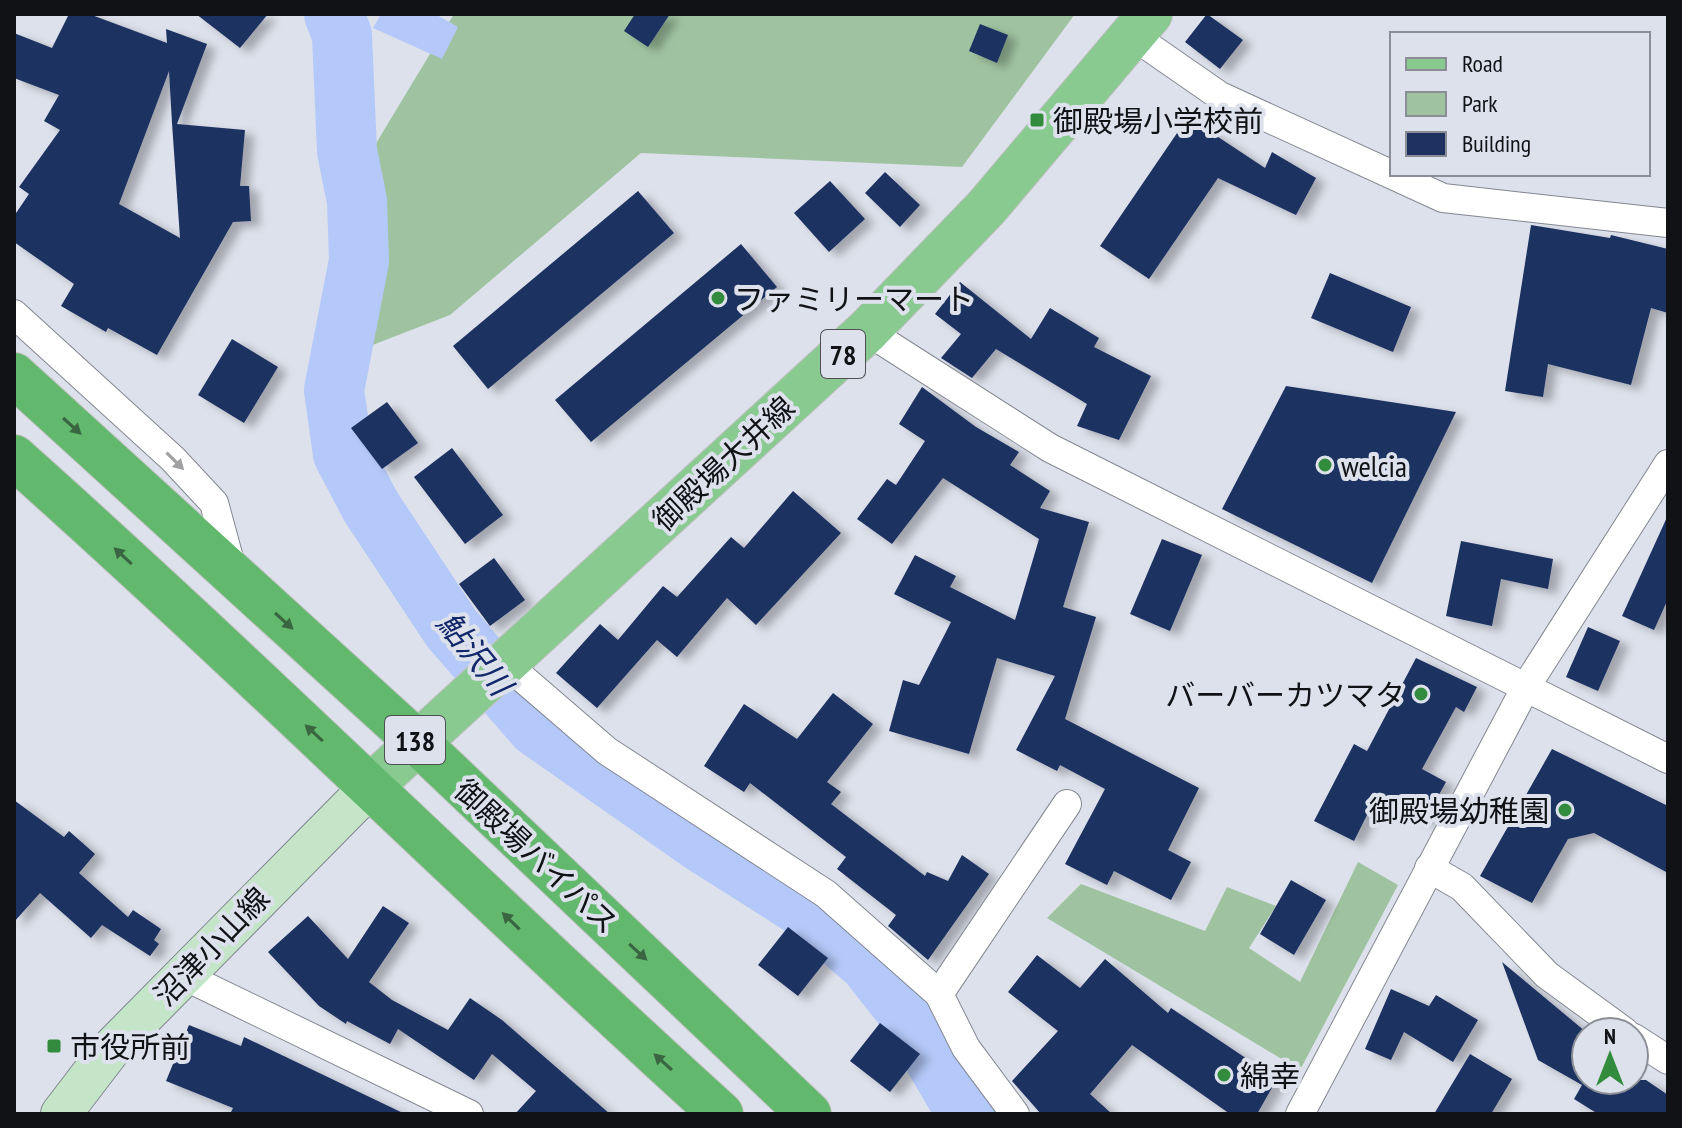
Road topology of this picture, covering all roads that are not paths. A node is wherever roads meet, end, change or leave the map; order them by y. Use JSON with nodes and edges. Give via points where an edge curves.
{"nodes":[{"id":1,"x":1141,"y":25,"type":"edge"},
{"id":2,"x":1390,"y":174,"type":"edge"},
{"id":3,"x":1395,"y":176,"type":"edge"},
{"id":4,"x":1668,"y":223,"type":"edge"},
{"id":5,"x":14,"y":314,"type":"edge"},
{"id":6,"x":867,"y":331,"type":"junction"},
{"id":7,"x":14,"y":375,"type":"edge"},
{"id":8,"x":14,"y":457,"type":"edge"},
{"id":9,"x":1668,"y":464,"type":"edge"},
{"id":10,"x":234,"y":575,"type":"junction"},
{"id":11,"x":505,"y":663,"type":"junction"},
{"id":12,"x":1527,"y":685,"type":"junction"},
{"id":13,"x":417,"y":742,"type":"junction"},
{"id":14,"x":1668,"y":759,"type":"edge"},
{"id":15,"x":371,"y":786,"type":"junction"},
{"id":16,"x":1067,"y":804,"type":"dead end"},
{"id":17,"x":1429,"y":868,"type":"junction"},
{"id":18,"x":182,"y":975,"type":"junction"},
{"id":19,"x":939,"y":994,"type":"junction"},
{"id":20,"x":1603,"y":1016,"type":"edge"},
{"id":21,"x":1650,"y":1048,"type":"edge"},
{"id":22,"x":1668,"y":1060,"type":"edge"},
{"id":23,"x":61,"y":1114,"type":"edge"},
{"id":24,"x":469,"y":1114,"type":"edge"},
{"id":25,"x":721,"y":1114,"type":"edge"},
{"id":26,"x":809,"y":1114,"type":"edge"},
{"id":27,"x":1015,"y":1114,"type":"edge"},
{"id":28,"x":1300,"y":1114,"type":"edge"}],
"edges":[{"from":1,"to":2,"type":"street","via":[[1220,96]]},
{"from":1,"to":6,"type":"main road","name":"御殿場大井線","number":"78","via":[[986,208]]},
{"from":3,"to":4,"type":"street","via":[[1443,198]]},
{"from":5,"to":10,"type":"street","one_way":true,"via":[[214,503]]},
{"from":6,"to":11,"type":"main road","name":"御殿場大井線","number":"78"},
{"from":6,"to":12,"type":"street","via":[[1050,448]]},
{"from":7,"to":10,"type":"highway","name":"御殿場バイパス","number":"138","one_way":true},
{"from":15,"to":8,"type":"highway","name":"御殿場バイパス","number":"138","one_way":true},
{"from":9,"to":12,"type":"street"},
{"from":10,"to":13,"type":"highway","name":"御殿場バイパス","number":"138","one_way":true},
{"from":11,"to":13,"type":"main road","name":"御殿場大井線","number":"78"},
{"from":11,"to":19,"type":"street","via":[[607,751],[826,894]]},
{"from":12,"to":14,"type":"street"},
{"from":12,"to":17,"type":"street"},
{"from":13,"to":15,"type":"main road","name":"御殿場大井線","number":"78"},
{"from":13,"to":26,"type":"highway","name":"御殿場バイパス","number":"138","one_way":true},
{"from":15,"to":18,"type":"main road","name":"沼津小山線"},
{"from":25,"to":15,"type":"highway","name":"御殿場バイパス","number":"138","one_way":true},
{"from":16,"to":19,"type":"street"},
{"from":17,"to":20,"type":"street","via":[[1462,887],[1547,975]]},
{"from":17,"to":28,"type":"street"},
{"from":18,"to":23,"type":"main road","name":"沼津小山線","via":[[110,1050]]},
{"from":18,"to":24,"type":"street"},
{"from":19,"to":27,"type":"street","via":[[966,1048]]},
{"from":21,"to":22,"type":"street"}]}
